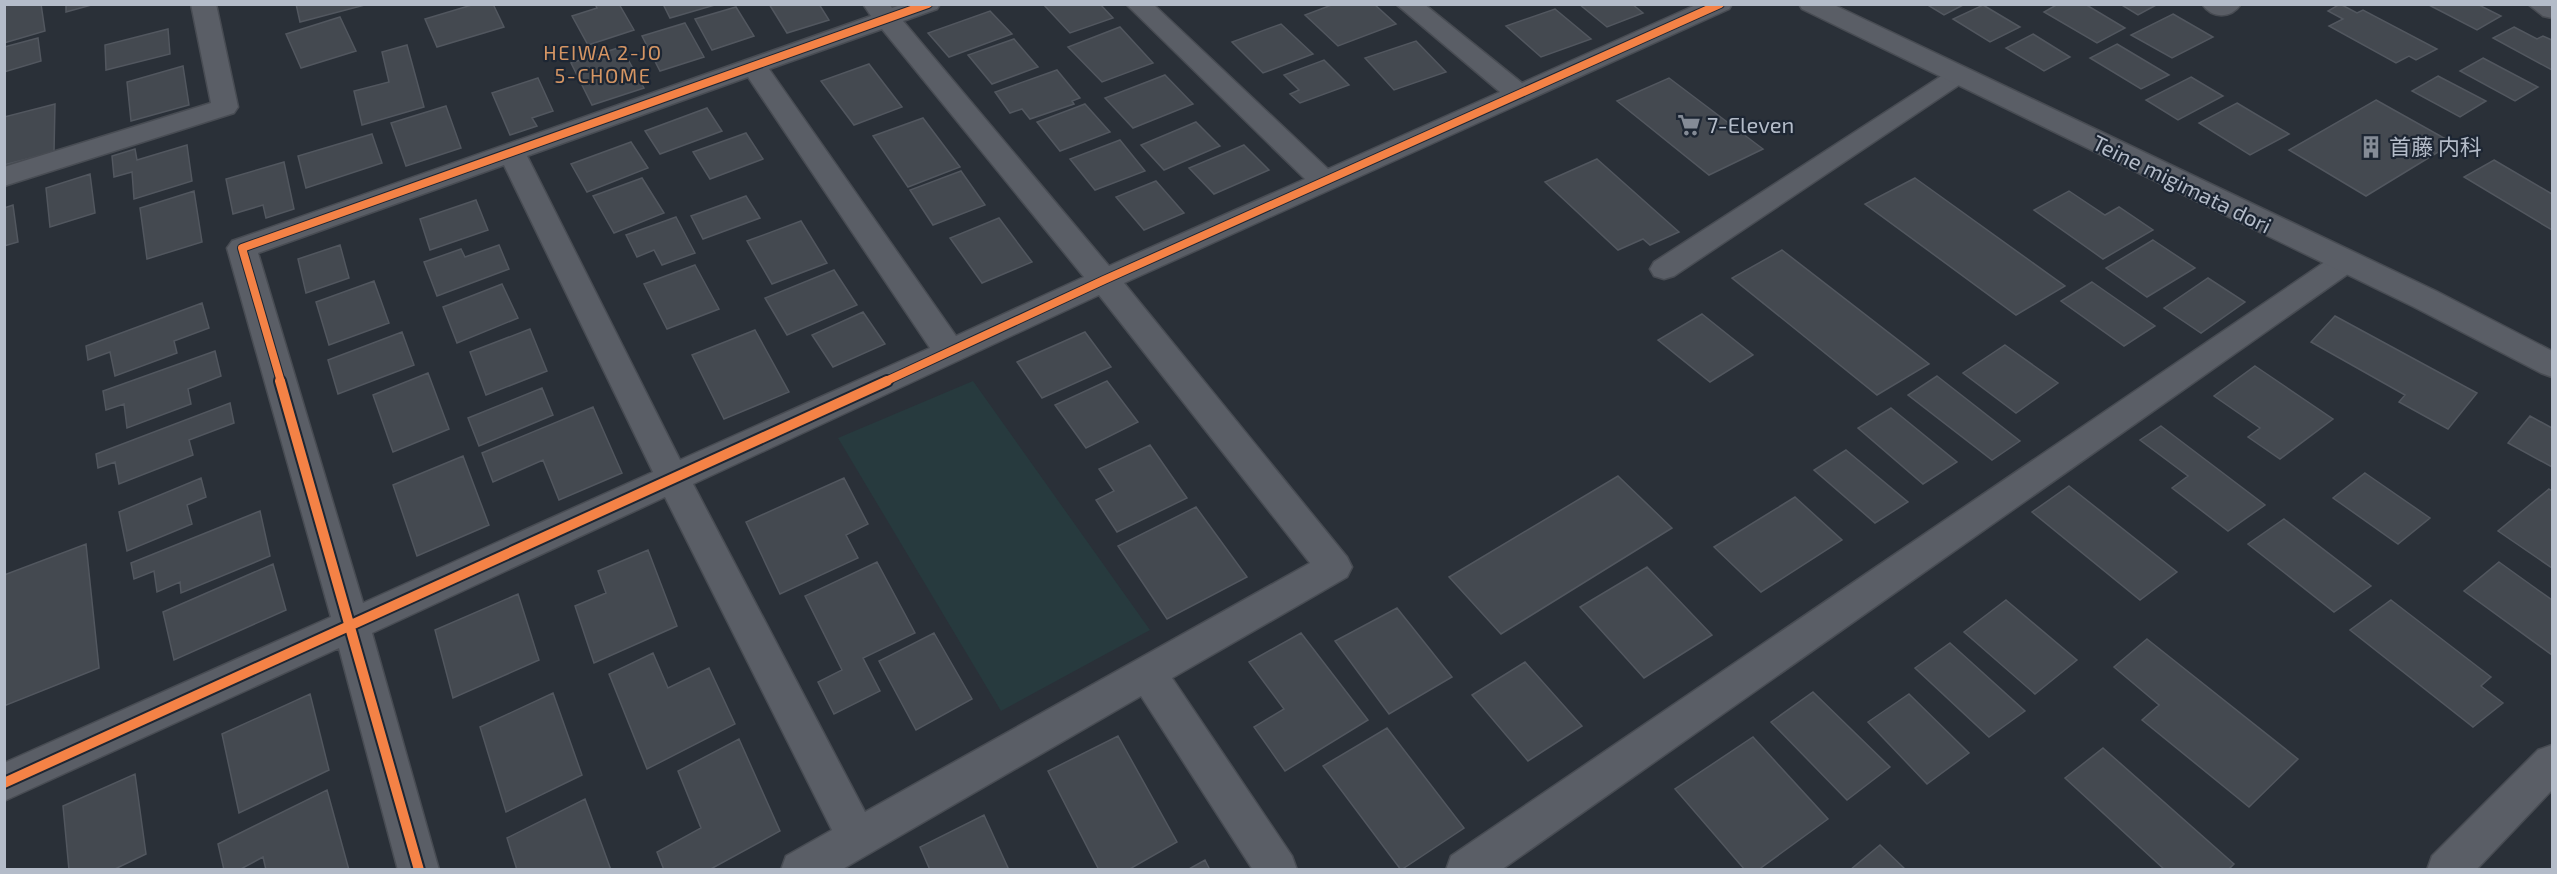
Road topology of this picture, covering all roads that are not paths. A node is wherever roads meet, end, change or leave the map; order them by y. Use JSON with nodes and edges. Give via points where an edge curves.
{"nodes":[{"id":1,"x":203,"y":4,"type":"edge"},
{"id":2,"x":928,"y":4,"type":"edge"},
{"id":3,"x":1138,"y":4,"type":"edge"},
{"id":4,"x":1408,"y":4,"type":"edge"},
{"id":5,"x":1720,"y":4,"type":"edge"},
{"id":6,"x":1811,"y":4,"type":"edge"},
{"id":7,"x":2214,"y":4,"type":"edge"},
{"id":8,"x":2229,"y":4,"type":"edge"},
{"id":9,"x":2540,"y":4,"type":"edge"},
{"id":10,"x":2553,"y":10,"type":"edge"},
{"id":11,"x":882,"y":11,"type":"edge"},
{"id":12,"x":754,"y":66,"type":"junction"},
{"id":13,"x":1957,"y":76,"type":"junction"},
{"id":14,"x":1519,"y":94,"type":"junction"},
{"id":15,"x":512,"y":153,"type":"junction"},
{"id":16,"x":4,"y":177,"type":"edge"},
{"id":17,"x":1324,"y":181,"type":"junction"},
{"id":18,"x":2345,"y":262,"type":"junction"},
{"id":19,"x":1664,"y":269,"type":"dead end"},
{"id":20,"x":1104,"y":280,"type":"junction"},
{"id":21,"x":950,"y":352,"type":"junction"},
{"id":22,"x":2553,"y":364,"type":"edge"},
{"id":23,"x":672,"y":477,"type":"junction"},
{"id":24,"x":351,"y":624,"type":"junction"},
{"id":25,"x":1147,"y":673,"type":"junction"},
{"id":26,"x":2553,"y":763,"type":"edge"},
{"id":27,"x":4,"y":783,"type":"edge"},
{"id":28,"x":858,"y":839,"type":"junction"},
{"id":29,"x":419,"y":870,"type":"edge"},
{"id":30,"x":801,"y":870,"type":"edge"},
{"id":31,"x":1277,"y":870,"type":"edge"},
{"id":32,"x":1466,"y":870,"type":"edge"},
{"id":33,"x":2447,"y":870,"type":"edge"}],
"edges":[{"from":1,"to":16,"type":"street","via":[[225,107]]},
{"from":2,"to":11,"type":"street"},
{"from":3,"to":17,"type":"street"},
{"from":4,"to":14,"type":"street"},
{"from":5,"to":14,"type":"street"},
{"from":6,"to":13,"type":"street","name":"Teine migimata dori"},
{"from":7,"to":8,"type":"street","via":[[2221,9]]},
{"from":9,"to":10,"type":"street"},
{"from":11,"to":12,"type":"street"},
{"from":11,"to":20,"type":"street"},
{"from":12,"to":15,"type":"street"},
{"from":12,"to":21,"type":"street"},
{"from":13,"to":18,"type":"street","name":"Teine migimata dori"},
{"from":13,"to":19,"type":"lane"},
{"from":14,"to":17,"type":"street"},
{"from":15,"to":23,"type":"street"},
{"from":15,"to":24,"type":"street","via":[[242,248]]},
{"from":17,"to":20,"type":"street"},
{"from":18,"to":22,"type":"street","name":"Teine migimata dori"},
{"from":18,"to":32,"type":"street"},
{"from":20,"to":21,"type":"street"},
{"from":20,"to":25,"type":"street","via":[[1334,567]]},
{"from":21,"to":23,"type":"street"},
{"from":23,"to":24,"type":"street"},
{"from":23,"to":28,"type":"street"},
{"from":24,"to":27,"type":"street"},
{"from":24,"to":29,"type":"street"},
{"from":25,"to":28,"type":"street"},
{"from":25,"to":31,"type":"street"},
{"from":26,"to":33,"type":"street"},
{"from":28,"to":30,"type":"street"}]}
